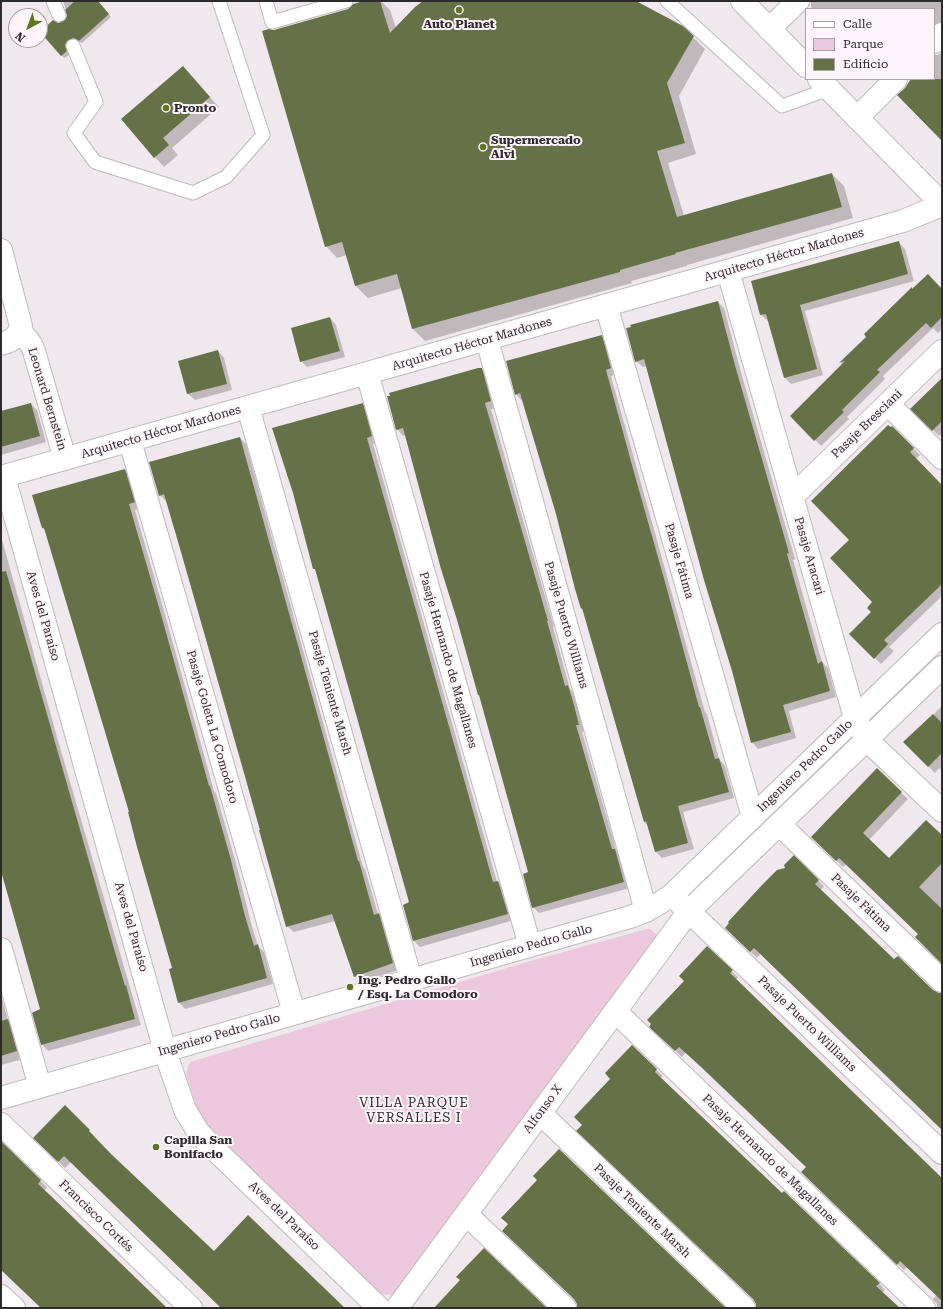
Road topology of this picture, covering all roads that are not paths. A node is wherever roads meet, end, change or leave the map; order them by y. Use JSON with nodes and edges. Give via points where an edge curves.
{"nodes":[{"id":1,"x":53,"y":1,"type":"edge"},
{"id":2,"x":219,"y":1,"type":"edge"},
{"id":3,"x":266,"y":1,"type":"edge"},
{"id":4,"x":346,"y":1,"type":"edge"},
{"id":5,"x":668,"y":1,"type":"edge"},
{"id":6,"x":742,"y":1,"type":"edge"},
{"id":7,"x":798,"y":1,"type":"edge"},
{"id":8,"x":59,"y":15,"type":"dead end"},
{"id":9,"x":770,"y":29,"type":"junction"},
{"id":10,"x":73,"y":46,"type":"dead end"},
{"id":11,"x":805,"y":65,"type":"edge"},
{"id":12,"x":895,"y":80,"type":"edge"},
{"id":13,"x":824,"y":84,"type":"edge"},
{"id":14,"x":857,"y":118,"type":"junction"},
{"id":15,"x":942,"y":205,"type":"edge"},
{"id":16,"x":1,"y":250,"type":"edge"},
{"id":17,"x":728,"y":271,"type":"junction"},
{"id":18,"x":606,"y":306,"type":"junction"},
{"id":19,"x":19,"y":332,"type":"junction"},
{"id":20,"x":487,"y":340,"type":"junction"},
{"id":21,"x":1,"y":344,"type":"edge"},
{"id":22,"x":942,"y":351,"type":"edge"},
{"id":23,"x":367,"y":373,"type":"junction"},
{"id":24,"x":888,"y":404,"type":"junction"},
{"id":25,"x":248,"y":407,"type":"junction"},
{"id":26,"x":130,"y":441,"type":"junction"},
{"id":27,"x":942,"y":458,"type":"edge"},
{"id":28,"x":65,"y":459,"type":"junction"},
{"id":29,"x":2,"y":477,"type":"edge"},
{"id":30,"x":792,"y":497,"type":"junction"},
{"id":31,"x":942,"y":634,"type":"edge"},
{"id":32,"x":942,"y":668,"type":"edge"},
{"id":33,"x":855,"y":718,"type":"junction"},
{"id":34,"x":867,"y":740,"type":"junction"},
{"id":35,"x":942,"y":811,"type":"edge"},
{"id":36,"x":753,"y":817,"type":"junction"},
{"id":37,"x":779,"y":824,"type":"junction"},
{"id":38,"x":672,"y":895,"type":"junction"},
{"id":39,"x":646,"y":911,"type":"junction"},
{"id":40,"x":689,"y":911,"type":"junction"},
{"id":41,"x":530,"y":946,"type":"junction"},
{"id":42,"x":1,"y":949,"type":"edge"},
{"id":43,"x":411,"y":980,"type":"junction"},
{"id":44,"x":942,"y":981,"type":"edge"},
{"id":45,"x":615,"y":1012,"type":"junction"},
{"id":46,"x":294,"y":1013,"type":"junction"},
{"id":47,"x":165,"y":1051,"type":"junction"},
{"id":48,"x":40,"y":1086,"type":"junction"},
{"id":49,"x":1,"y":1098,"type":"edge"},
{"id":50,"x":540,"y":1113,"type":"junction"},
{"id":51,"x":1,"y":1124,"type":"edge"},
{"id":52,"x":942,"y":1153,"type":"edge"},
{"id":53,"x":466,"y":1214,"type":"junction"},
{"id":54,"x":1,"y":1296,"type":"edge"},
{"id":55,"x":14,"y":1308,"type":"edge"},
{"id":56,"x":191,"y":1308,"type":"edge"},
{"id":57,"x":379,"y":1308,"type":"edge"},
{"id":58,"x":397,"y":1308,"type":"edge"},
{"id":59,"x":565,"y":1308,"type":"edge"},
{"id":60,"x":744,"y":1308,"type":"edge"},
{"id":61,"x":924,"y":1308,"type":"edge"}],
"edges":[{"from":1,"to":8,"type":"lane"},
{"from":2,"to":10,"type":"lane","via":[[263,135],[226,177],[194,193],[95,162],[74,133],[96,102]]},
{"from":3,"to":4,"type":"lane","via":[[272,22]]},
{"from":5,"to":13,"type":"lane","via":[[782,106]]},
{"from":6,"to":9,"type":"street"},
{"from":7,"to":9,"type":"street"},
{"from":9,"to":11,"type":"street"},
{"from":12,"to":14,"type":"street"},
{"from":13,"to":14,"type":"street"},
{"from":14,"to":15,"type":"street"},
{"from":15,"to":17,"type":"street","name":"Arquitecto Héctor Mardones","via":[[903,221]]},
{"from":16,"to":19,"type":"street","via":[[20,319]]},
{"from":17,"to":18,"type":"street","name":"Arquitecto Héctor Mardones"},
{"from":17,"to":30,"type":"street","name":"Pasaje Aracari"},
{"from":18,"to":20,"type":"street","name":"Arquitecto Héctor Mardones"},
{"from":18,"to":36,"type":"street","name":"Pasaje Fátima"},
{"from":19,"to":21,"type":"street","via":[[15,338]]},
{"from":19,"to":28,"type":"street","name":"Leonard Bernstein","via":[[29,340],[34,351]]},
{"from":20,"to":23,"type":"street","name":"Arquitecto Héctor Mardones"},
{"from":20,"to":39,"type":"street","name":"Pasaje Puerto Williams"},
{"from":22,"to":24,"type":"street","name":"Pasaje Bresciani"},
{"from":23,"to":25,"type":"street","name":"Arquitecto Héctor Mardones"},
{"from":23,"to":41,"type":"street","name":"Pasaje Hernando de Magallanes"},
{"from":24,"to":27,"type":"street"},
{"from":24,"to":30,"type":"street","name":"Pasaje Bresciani"},
{"from":25,"to":26,"type":"street","name":"Arquitecto Héctor Mardones"},
{"from":25,"to":43,"type":"street","name":"Pasaje Teniente Marsh"},
{"from":26,"to":28,"type":"street","name":"Arquitecto Héctor Mardones"},
{"from":26,"to":46,"type":"street","name":"Pasaje Goleta La Comodoro"},
{"from":28,"to":29,"type":"street","name":"Arquitecto Héctor Mardones"},
{"from":29,"to":47,"type":"street","name":"Aves del Paraíso"},
{"from":30,"to":33,"type":"street","name":"Pasaje Aracari"},
{"from":31,"to":33,"type":"street","name":"Ingeniero Pedro Gallo"},
{"from":32,"to":34,"type":"street","name":"Ingeniero Pedro Gallo"},
{"from":33,"to":34,"type":"street","name":"Pasaje Aracari"},
{"from":33,"to":36,"type":"street","name":"Ingeniero Pedro Gallo"},
{"from":34,"to":35,"type":"street","name":"Pasaje Aracari"},
{"from":34,"to":37,"type":"street","name":"Ingeniero Pedro Gallo"},
{"from":36,"to":38,"type":"street","name":"Ingeniero Pedro Gallo"},
{"from":37,"to":40,"type":"street","name":"Ingeniero Pedro Gallo"},
{"from":37,"to":44,"type":"street","name":"Pasaje Fátima"},
{"from":38,"to":39,"type":"street","name":"Ingeniero Pedro Gallo"},
{"from":38,"to":40,"type":"street","name":"Pasaje Puerto Williams"},
{"from":39,"to":41,"type":"street","name":"Ingeniero Pedro Gallo"},
{"from":40,"to":45,"type":"street","name":"Alfonso X"},
{"from":40,"to":52,"type":"street","name":"Pasaje Puerto Williams"},
{"from":41,"to":43,"type":"street","name":"Ingeniero Pedro Gallo"},
{"from":42,"to":48,"type":"street"},
{"from":43,"to":46,"type":"street","name":"Ingeniero Pedro Gallo"},
{"from":45,"to":50,"type":"street","name":"Alfonso X"},
{"from":45,"to":61,"type":"street","name":"Pasaje Hernando de Magallanes"},
{"from":46,"to":47,"type":"street","name":"Ingeniero Pedro Gallo"},
{"from":47,"to":48,"type":"street","name":"Ingeniero Pedro Gallo"},
{"from":47,"to":57,"type":"street","name":"Aves del Paraíso","via":[[185,1110],[197,1130]]},
{"from":48,"to":49,"type":"street","name":"Ingeniero Pedro Gallo"},
{"from":50,"to":53,"type":"street","name":"Alfonso X"},
{"from":50,"to":60,"type":"street","name":"Pasaje Teniente Marsh"},
{"from":51,"to":56,"type":"street","name":"Francisco Cortés"},
{"from":53,"to":58,"type":"street","name":"Alfonso X"},
{"from":53,"to":59,"type":"street"},
{"from":54,"to":55,"type":"street"}]}
